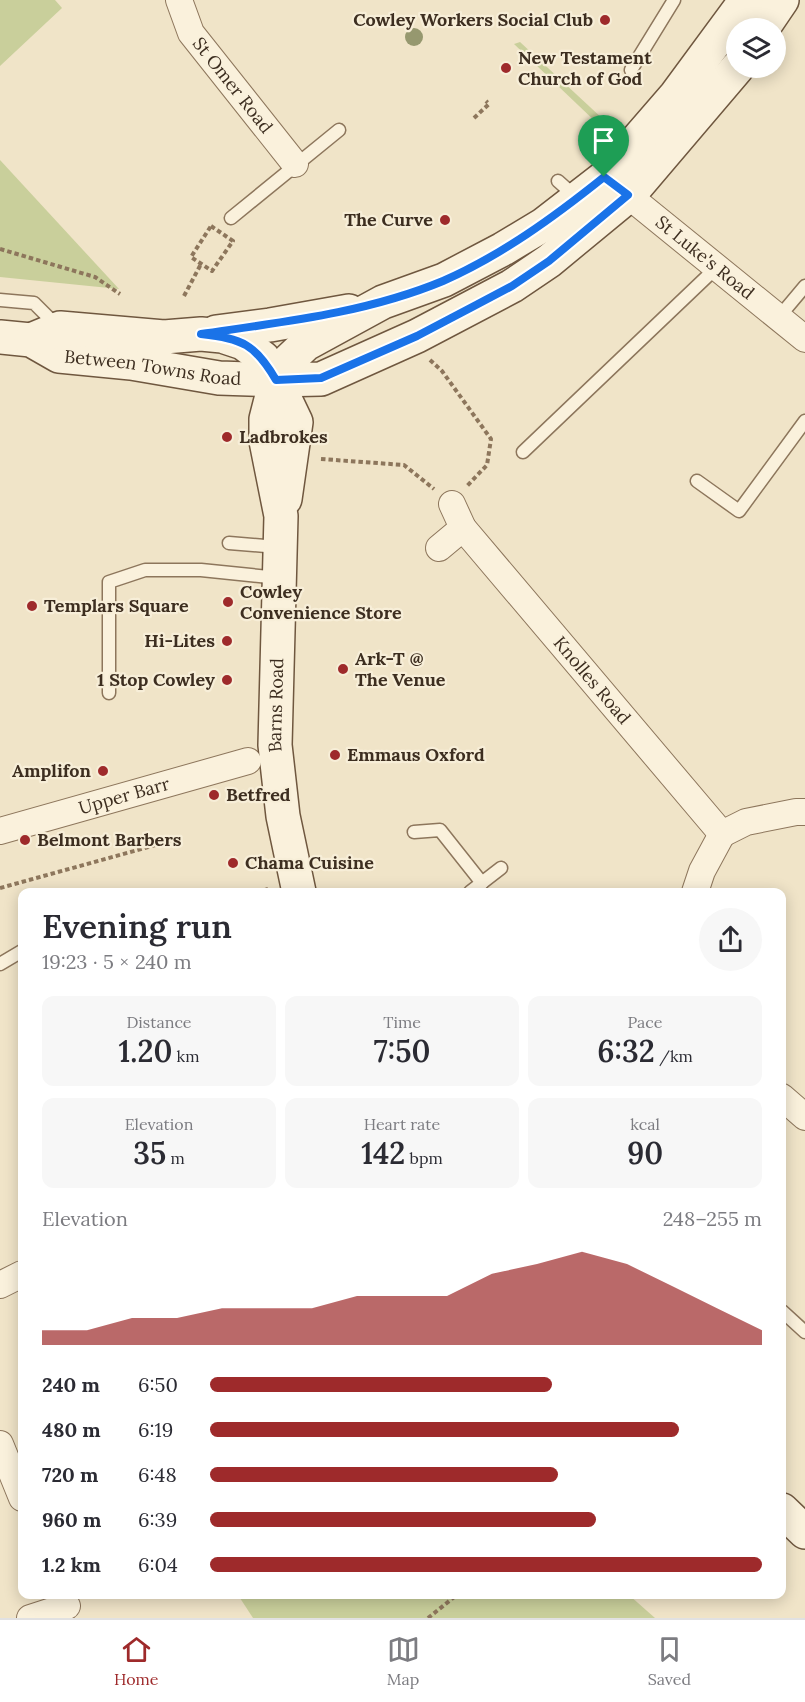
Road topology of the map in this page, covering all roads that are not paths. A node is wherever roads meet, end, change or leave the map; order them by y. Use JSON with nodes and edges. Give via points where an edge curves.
{"nodes":[{"id":1,"x":179,"y":0,"type":"edge"},
{"id":2,"x":674,"y":0,"type":"edge"},
{"id":3,"x":782,"y":0,"type":"edge"},
{"id":4,"x":745,"y":10,"type":"edge"},
{"id":5,"x":631,"y":70,"type":"dead end"},
{"id":6,"x":727,"y":78,"type":"edge"},
{"id":7,"x":339,"y":130,"type":"dead end"},
{"id":8,"x":295,"y":164,"type":"junction"},
{"id":9,"x":616,"y":186,"type":"junction"},
{"id":10,"x":231,"y":218,"type":"dead end"},
{"id":11,"x":716,"y":268,"type":"junction"},
{"id":12,"x":805,"y":286,"type":"edge"},
{"id":13,"x":0,"y":300,"type":"edge"},
{"id":14,"x":383,"y":302,"type":"junction"},
{"id":15,"x":779,"y":317,"type":"junction"},
{"id":16,"x":201,"y":334,"type":"junction"},
{"id":17,"x":30,"y":335,"type":"edge"},
{"id":18,"x":805,"y":339,"type":"edge"},
{"id":19,"x":276,"y":380,"type":"junction"},
{"id":20,"x":805,"y":421,"type":"edge"},
{"id":21,"x":523,"y":452,"type":"dead end"},
{"id":22,"x":697,"y":481,"type":"dead end"},
{"id":23,"x":452,"y":504,"type":"road end"},
{"id":24,"x":463,"y":528,"type":"junction"},
{"id":25,"x":229,"y":543,"type":"dead end"},
{"id":26,"x":281,"y":547,"type":"junction"},
{"id":27,"x":439,"y":548,"type":"dead end"},
{"id":28,"x":109,"y":693,"type":"dead end"},
{"id":29,"x":805,"y":812,"type":"edge"},
{"id":30,"x":0,"y":816,"type":"edge"},
{"id":31,"x":0,"y":831,"type":"edge"},
{"id":32,"x":414,"y":832,"type":"dead end"},
{"id":33,"x":722,"y":834,"type":"junction"},
{"id":34,"x":501,"y":868,"type":"dead end"},
{"id":35,"x":482,"y":884,"type":"junction"},
{"id":36,"x":298,"y":888,"type":"edge"},
{"id":37,"x":476,"y":888,"type":"edge"},
{"id":38,"x":696,"y":888,"type":"edge"},
{"id":39,"x":18,"y":953,"type":"edge"},
{"id":40,"x":0,"y":964,"type":"edge"},
{"id":41,"x":786,"y":1100,"type":"edge"},
{"id":42,"x":805,"y":1117,"type":"edge"},
{"id":43,"x":18,"y":1276,"type":"edge"},
{"id":44,"x":0,"y":1285,"type":"edge"},
{"id":45,"x":786,"y":1315,"type":"edge"},
{"id":46,"x":805,"y":1332,"type":"edge"},
{"id":47,"x":0,"y":1444,"type":"edge"},
{"id":48,"x":18,"y":1488,"type":"edge"},
{"id":49,"x":786,"y":1514,"type":"edge"},
{"id":50,"x":805,"y":1532,"type":"edge"},
{"id":51,"x":67,"y":1606,"type":"edge"},
{"id":52,"x":30,"y":1618,"type":"edge"}],
"edges":[{"from":1,"to":8,"type":"street","name":"St Omer Road","via":[[191,33]]},
{"from":2,"to":5,"type":"lane"},
{"from":3,"to":4,"type":"main road","name":"Between Towns Road"},
{"from":4,"to":9,"type":"main road","name":"Between Towns Road","via":[[676,95]]},
{"from":6,"to":9,"type":"main road","name":"Between Towns Road"},
{"from":7,"to":8,"type":"lane"},
{"from":8,"to":10,"type":"lane"},
{"from":9,"to":11,"type":"street","name":"St Luke's Road"},
{"from":9,"to":14,"type":"main road","name":"Between Towns Road","via":[[567,190],[543,225],[444,280]]},
{"from":9,"to":19,"type":"main road","name":"Between Towns Road","via":[[549,261],[512,286],[417,336],[321,378]]},
{"from":11,"to":15,"type":"street","name":"St Luke's Road"},
{"from":11,"to":21,"type":"lane"},
{"from":12,"to":15,"type":"lane"},
{"from":13,"to":17,"type":"lane","via":[[34,303]]},
{"from":14,"to":16,"type":"main road","via":[[346,312]]},
{"from":14,"to":19,"type":"main road","name":"Between Towns Road","via":[[306,344]]},
{"from":15,"to":18,"type":"street","name":"St Luke's Road"},
{"from":16,"to":17,"type":"main road","name":"Between Towns Road"},
{"from":16,"to":19,"type":"main road","name":"Between Towns Road","via":[[243,343],[263,358]]},
{"from":17,"to":19,"type":"main road","name":"Between Towns Road","via":[[59,356],[219,378]]},
{"from":19,"to":26,"type":"main road","name":"Barns Road","via":[[296,422]]},
{"from":20,"to":22,"type":"lane","via":[[739,511]]},
{"from":23,"to":24,"type":"street","name":"Knolles Road"},
{"from":24,"to":27,"type":"street"},
{"from":24,"to":33,"type":"street","name":"Knolles Road"},
{"from":25,"to":26,"type":"lane"},
{"from":26,"to":28,"type":"lane","via":[[201,570],[145,570],[109,582]]},
{"from":26,"to":36,"type":"main road","name":"Barns Road","via":[[274,745]]},
{"from":29,"to":33,"type":"street","via":[[746,822]]},
{"from":30,"to":31,"type":"street","name":"Upper Barr","via":[[248,754]]},
{"from":32,"to":35,"type":"lane","via":[[440,830]]},
{"from":33,"to":38,"type":"street"},
{"from":34,"to":35,"type":"lane"},
{"from":35,"to":37,"type":"lane"},
{"from":39,"to":40,"type":"lane"},
{"from":41,"to":42,"type":"street"},
{"from":43,"to":44,"type":"street"},
{"from":45,"to":46,"type":"lane"},
{"from":47,"to":48,"type":"street"},
{"from":49,"to":50,"type":"main road"},
{"from":51,"to":52,"type":"street"}]}
